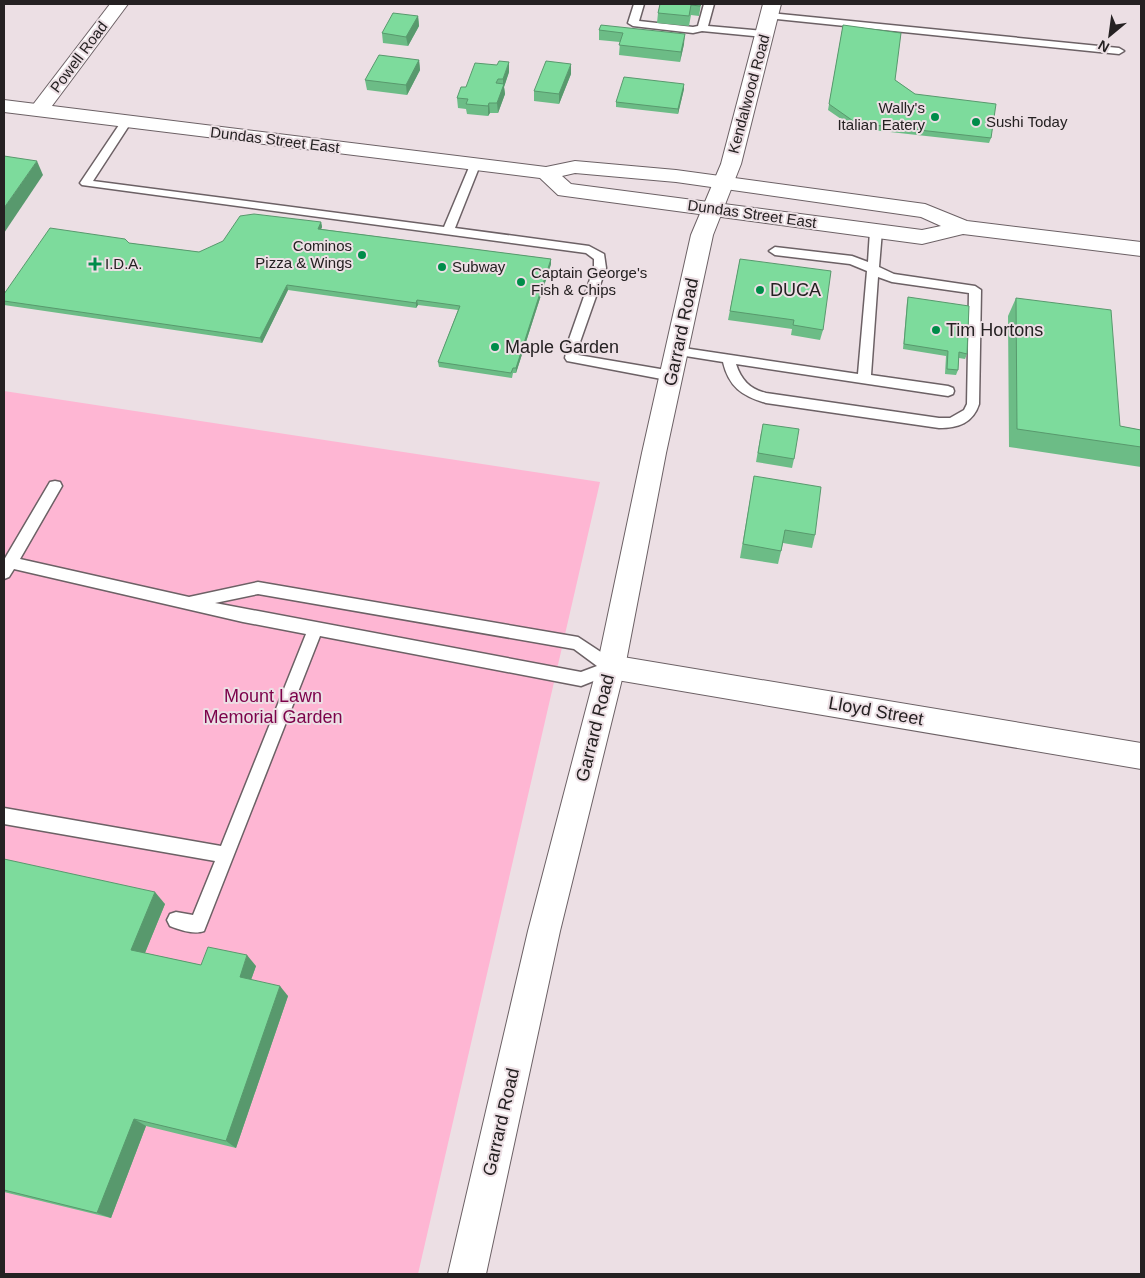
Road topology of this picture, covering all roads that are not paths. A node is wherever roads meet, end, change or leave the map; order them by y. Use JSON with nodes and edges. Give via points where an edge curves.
{"nodes":[{"id":1,"x":119,"y":4,"type":"edge"},
{"id":2,"x":639,"y":4,"type":"edge"},
{"id":3,"x":709,"y":4,"type":"edge"},
{"id":4,"x":769,"y":18,"type":"edge"},
{"id":5,"x":702,"y":28,"type":"junction"},
{"id":6,"x":1119,"y":50,"type":"dead end"},
{"id":7,"x":4,"y":106,"type":"edge"},
{"id":8,"x":38,"y":110,"type":"junction"},
{"id":9,"x":126,"y":121,"type":"junction"},
{"id":10,"x":475,"y":165,"type":"junction"},
{"id":11,"x":546,"y":173,"type":"junction"},
{"id":12,"x":724,"y":182,"type":"junction"},
{"id":13,"x":713,"y":208,"type":"junction"},
{"id":14,"x":963,"y":227,"type":"junction"},
{"id":15,"x":876,"y":231,"type":"junction"},
{"id":16,"x":448,"y":232,"type":"junction"},
{"id":17,"x":1141,"y":249,"type":"edge"},
{"id":18,"x":776,"y":251,"type":"dead end"},
{"id":19,"x":872,"y":268,"type":"junction"},
{"id":20,"x":728,"y":359,"type":"junction"},
{"id":21,"x":674,"y":363,"type":"junction"},
{"id":22,"x":864,"y":379,"type":"junction"},
{"id":23,"x":948,"y":391,"type":"dead end"},
{"id":24,"x":55,"y":486,"type":"dead end"},
{"id":25,"x":7,"y":568,"type":"edge"},
{"id":26,"x":189,"y":603,"type":"junction"},
{"id":27,"x":315,"y":629,"type":"junction"},
{"id":28,"x":611,"y":666,"type":"junction"},
{"id":29,"x":1141,"y":756,"type":"edge"},
{"id":30,"x":4,"y":816,"type":"edge"},
{"id":31,"x":226,"y":855,"type":"junction"},
{"id":32,"x":176,"y":920,"type":"dead end"},
{"id":33,"x":467,"y":1274,"type":"edge"}],
"edges":[{"from":1,"to":8,"type":"street","name":"Powell Road"},
{"from":2,"to":5,"type":"lane","via":[[633,23],[694,30]]},
{"from":3,"to":5,"type":"lane"},
{"from":4,"to":5,"type":"lane"},
{"from":4,"to":6,"type":"lane"},
{"from":4,"to":12,"type":"street","name":"Kendalwood Road"},
{"from":7,"to":8,"type":"street","name":"Dundas Street East"},
{"from":8,"to":9,"type":"street","name":"Dundas Street East"},
{"from":9,"to":10,"type":"street","name":"Dundas Street East"},
{"from":9,"to":16,"type":"lane","via":[[86,183]]},
{"from":10,"to":11,"type":"street","name":"Dundas Street East"},
{"from":10,"to":16,"type":"lane"},
{"from":11,"to":12,"type":"street","name":"Dundas Street East","via":[[575,168]]},
{"from":11,"to":13,"type":"street","name":"Dundas Street East","via":[[565,190]]},
{"from":12,"to":13,"type":"street","name":"Garrard Road"},
{"from":12,"to":14,"type":"street","name":"Dundas Street East","via":[[925,211]]},
{"from":13,"to":15,"type":"street","name":"Dundas Street East"},
{"from":13,"to":21,"type":"street","name":"Garrard Road","via":[[702,236]]},
{"from":14,"to":15,"type":"street","name":"Dundas Street East","via":[[922,237]]},
{"from":14,"to":17,"type":"street","name":"Dundas Street East"},
{"from":15,"to":19,"type":"lane"},
{"from":16,"to":21,"type":"lane","via":[[589,250],[600,258],[600,268],[571,358]]},
{"from":18,"to":19,"type":"lane","via":[[852,260]]},
{"from":19,"to":20,"type":"lane","via":[[892,278],[975,290],[973,404],[970,413],[952,423],[939,423],[754,395],[740,388]]},
{"from":19,"to":22,"type":"lane"},
{"from":20,"to":21,"type":"lane"},
{"from":20,"to":22,"type":"lane"},
{"from":21,"to":28,"type":"street","name":"Garrard Road"},
{"from":22,"to":23,"type":"lane"},
{"from":24,"to":25,"type":"lane"},
{"from":25,"to":26,"type":"lane"},
{"from":26,"to":27,"type":"lane"},
{"from":26,"to":28,"type":"lane","via":[[258,588],[578,643]]},
{"from":27,"to":28,"type":"lane","via":[[581,679]]},
{"from":27,"to":31,"type":"lane"},
{"from":28,"to":29,"type":"street","name":"Lloyd Street"},
{"from":28,"to":33,"type":"street","name":"Garrard Road","via":[[544,930]]},
{"from":30,"to":31,"type":"lane"},
{"from":31,"to":32,"type":"lane","via":[[198,925]]}]}
